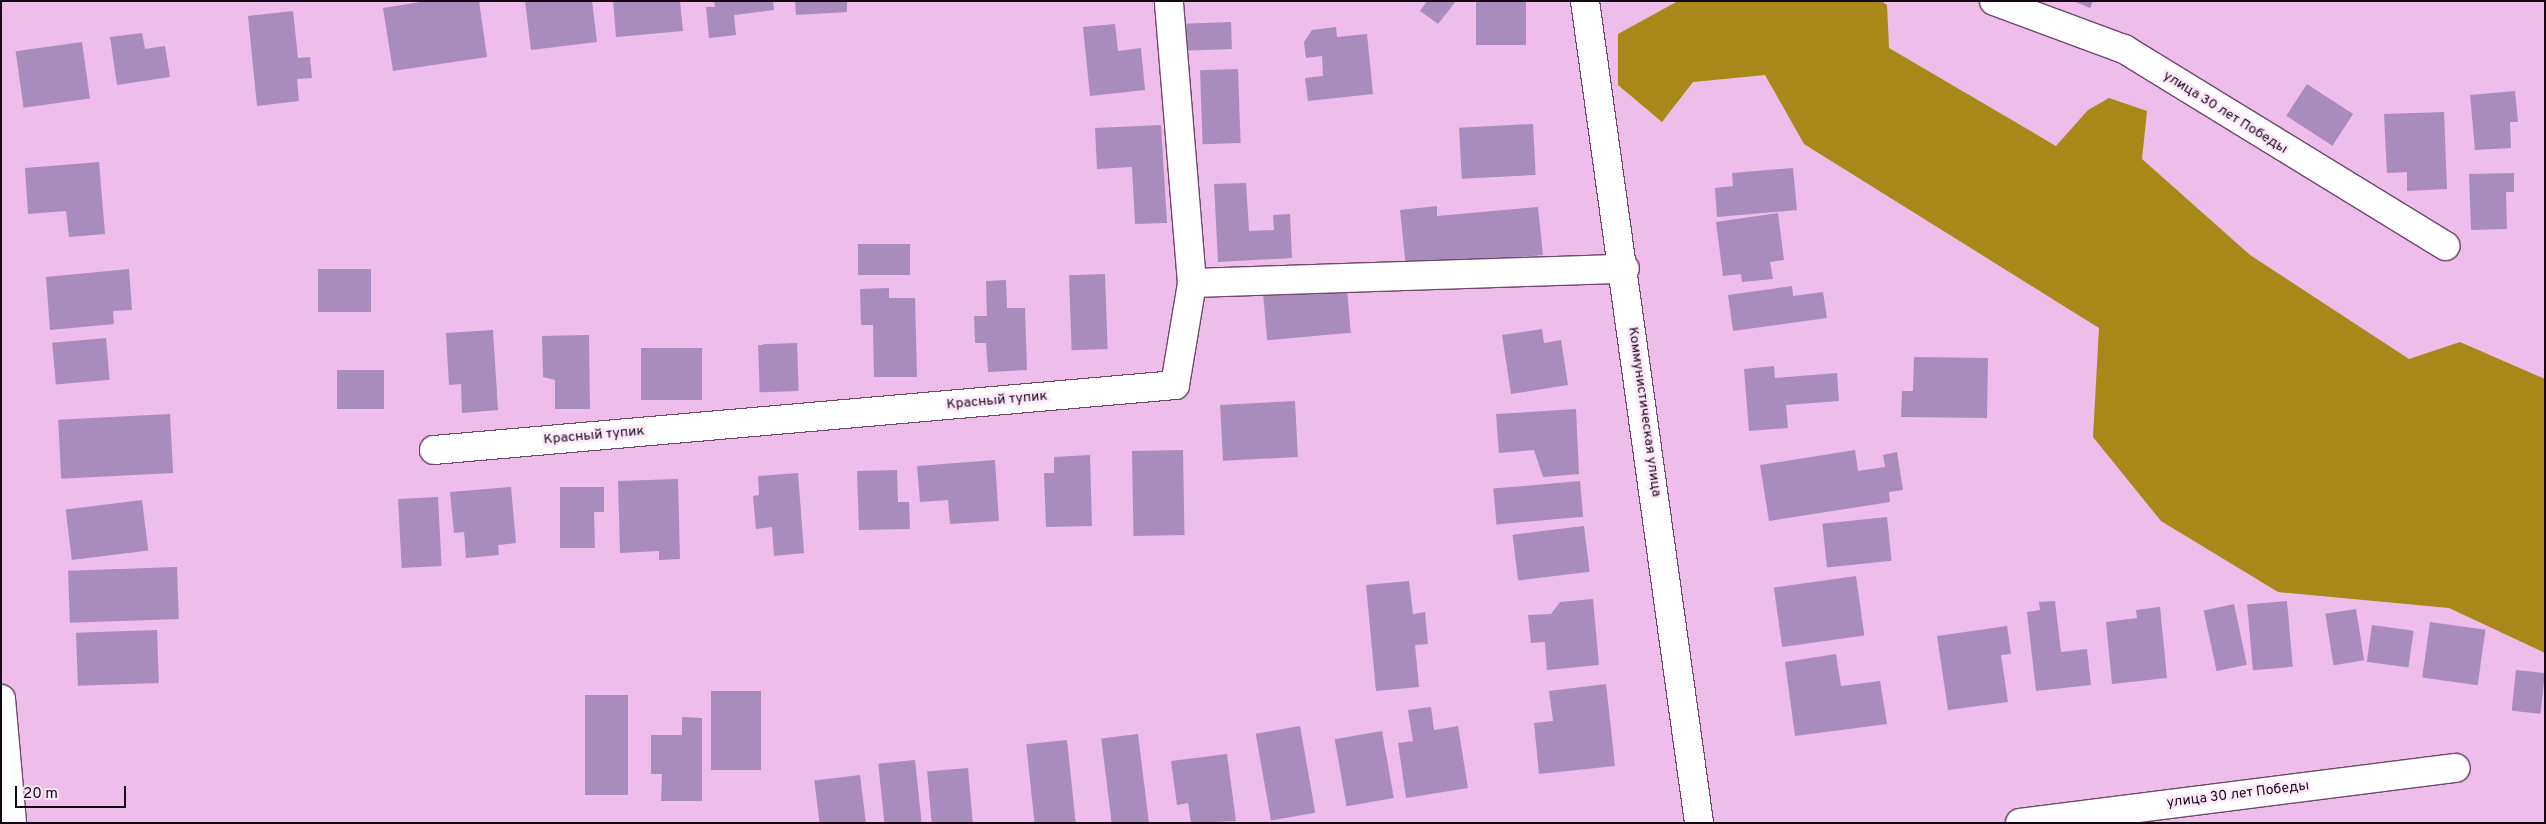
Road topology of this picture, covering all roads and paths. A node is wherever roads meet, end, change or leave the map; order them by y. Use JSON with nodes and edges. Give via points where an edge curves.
{"nodes":[{"id":1,"x":1169,"y":1,"type":"edge"},
{"id":2,"x":1585,"y":1,"type":"edge"},
{"id":3,"x":1994,"y":1,"type":"edge"},
{"id":4,"x":2446,"y":246,"type":"dead end"},
{"id":5,"x":1625,"y":269,"type":"junction"},
{"id":6,"x":1192,"y":283,"type":"junction"},
{"id":7,"x":434,"y":450,"type":"dead end"},
{"id":8,"x":1,"y":699,"type":"edge"},
{"id":9,"x":2456,"y":768,"type":"dead end"},
{"id":10,"x":12,"y":823,"type":"edge"},
{"id":11,"x":1699,"y":823,"type":"edge"},
{"id":12,"x":2020,"y":823,"type":"edge"}],
"edges":[{"from":1,"to":6,"type":"street","name":"Красный тупик"},
{"from":2,"to":5,"type":"street","name":"Коммунистическая улица"},
{"from":3,"to":4,"type":"street","name":"улица 30 лет Победы","via":[[2124,49]]},
{"from":5,"to":6,"type":"street"},
{"from":5,"to":11,"type":"street","name":"Коммунистическая улица"},
{"from":6,"to":7,"type":"street","name":"Красный тупик","via":[[1175,385]]},
{"from":8,"to":10,"type":"street"},
{"from":9,"to":12,"type":"street","name":"улица 30 лет Победы"}]}
